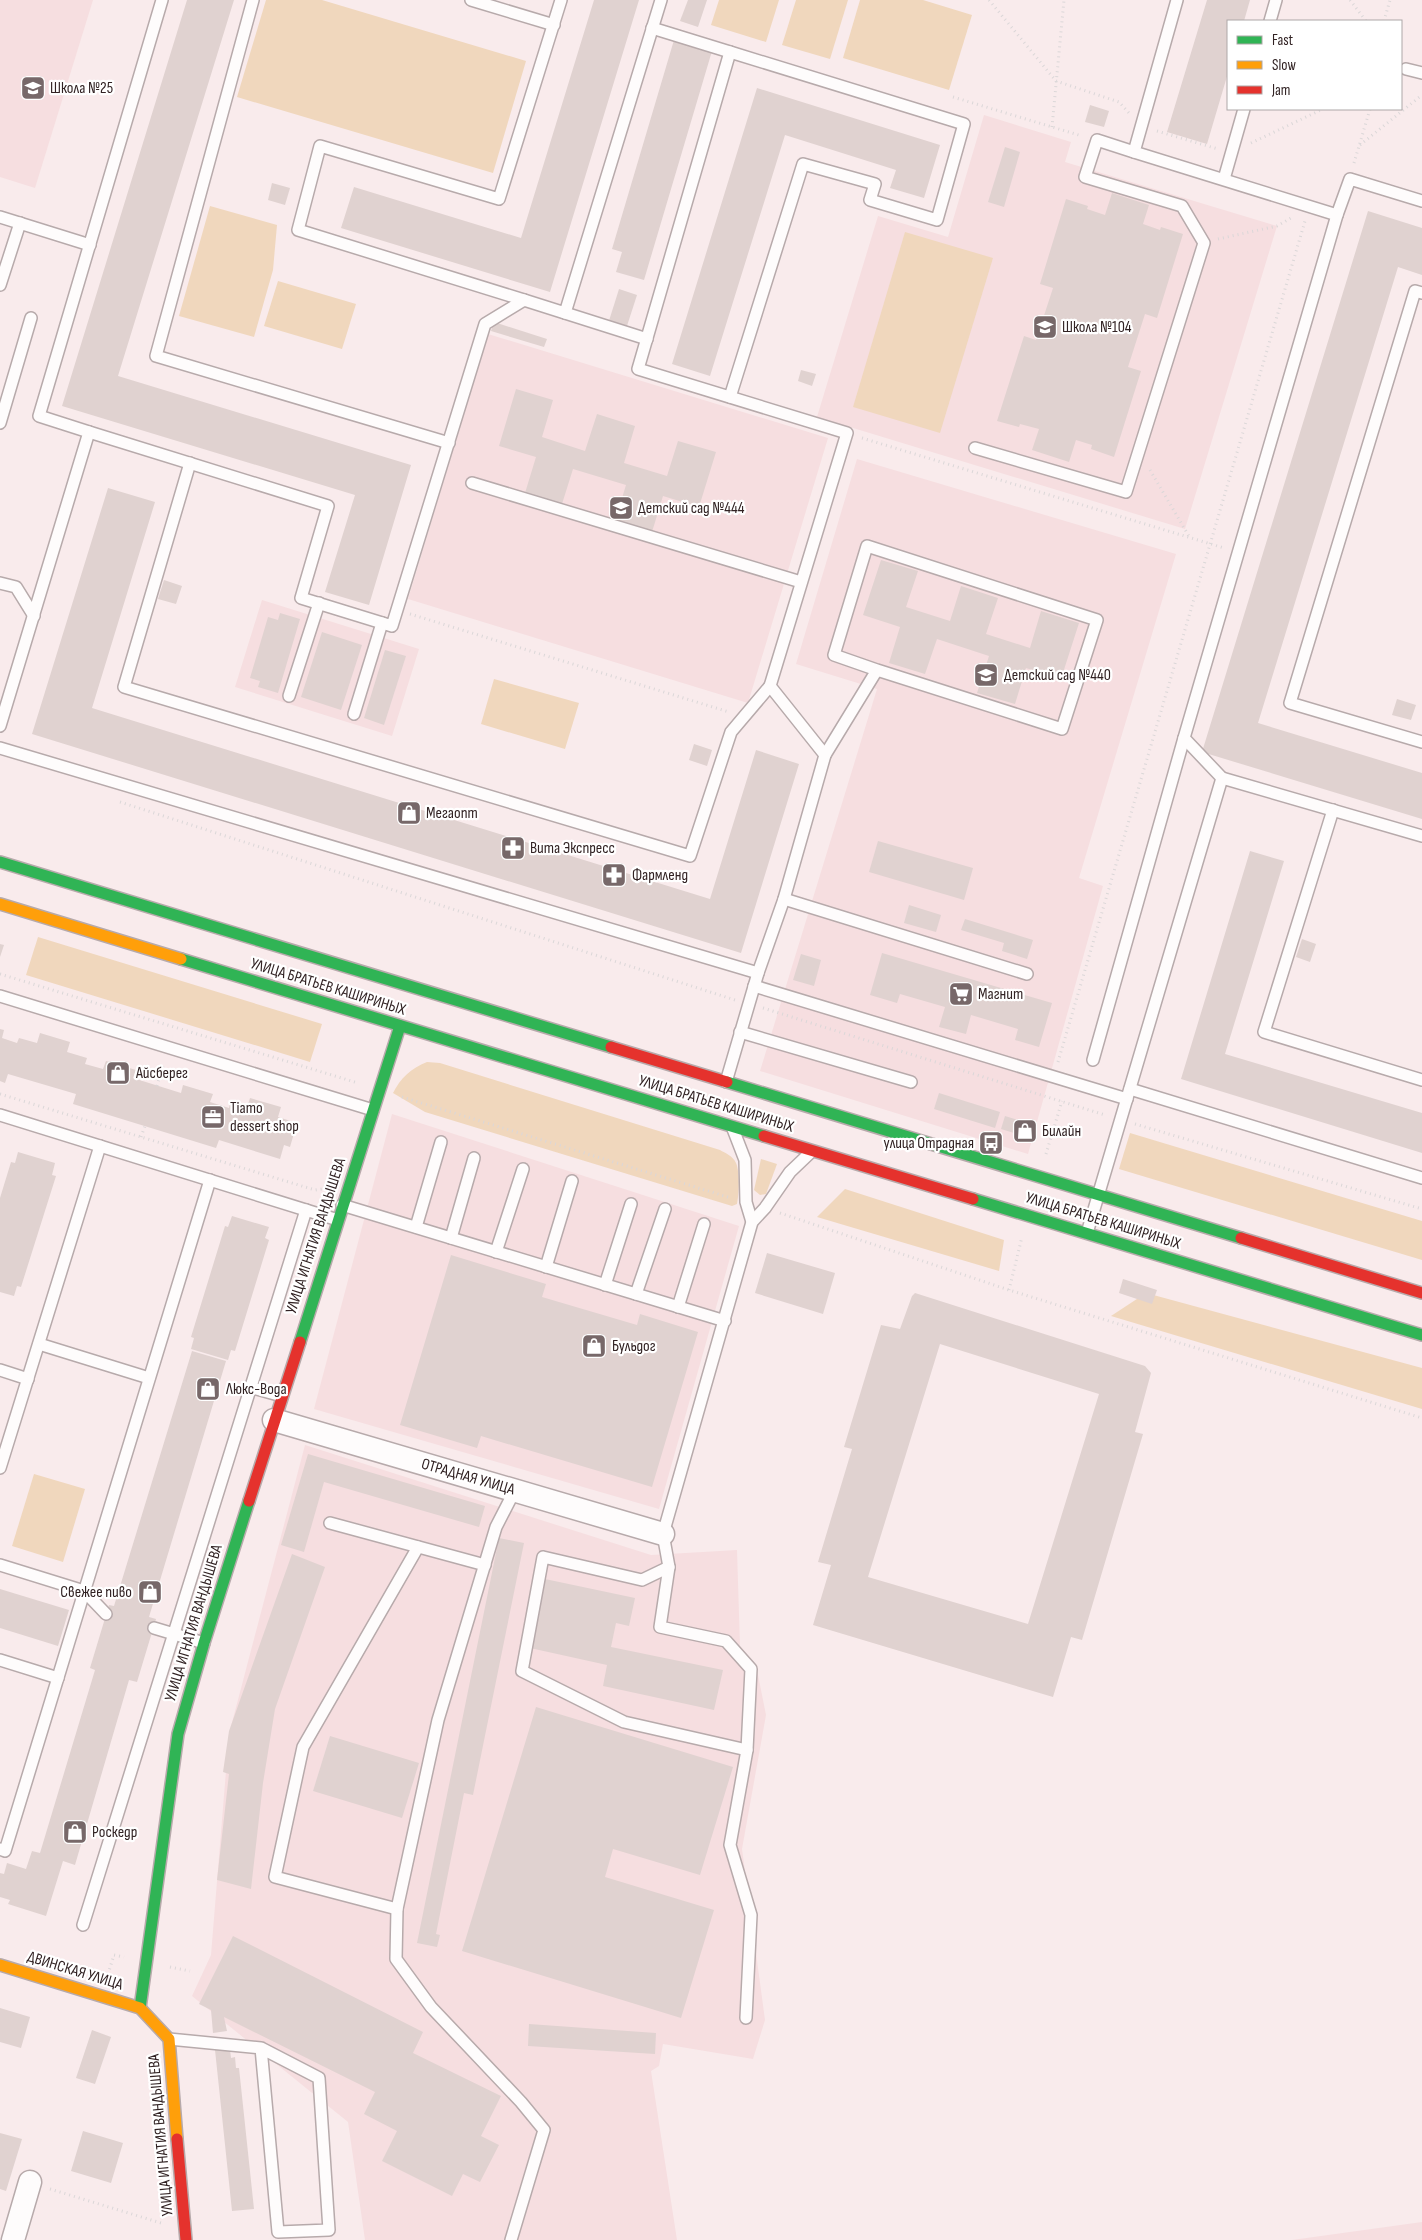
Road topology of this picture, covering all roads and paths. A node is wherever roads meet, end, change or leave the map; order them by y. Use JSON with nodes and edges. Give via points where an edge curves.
{"nodes":[{"id":1,"x":162,"y":0,"type":"edge"},
{"id":2,"x":253,"y":0,"type":"edge"},
{"id":3,"x":471,"y":0,"type":"edge"},
{"id":4,"x":561,"y":0,"type":"edge"},
{"id":5,"x":661,"y":0,"type":"edge"},
{"id":6,"x":989,"y":0,"type":"edge"},
{"id":7,"x":1064,"y":0,"type":"edge"},
{"id":8,"x":1177,"y":0,"type":"edge"},
{"id":9,"x":1276,"y":0,"type":"edge"},
{"id":10,"x":1350,"y":0,"type":"edge"},
{"id":11,"x":1390,"y":0,"type":"edge"},
{"id":12,"x":1270,"y":20,"type":"edge"},
{"id":13,"x":1365,"y":20,"type":"edge"},
{"id":14,"x":1384,"y":20,"type":"edge"},
{"id":15,"x":554,"y":25,"type":"junction"},
{"id":16,"x":652,"y":28,"type":"junction"},
{"id":17,"x":730,"y":52,"type":"junction"},
{"id":18,"x":1406,"y":69,"type":"dead end"},
{"id":19,"x":1422,"y":73,"type":"edge"},
{"id":20,"x":1056,"y":81,"type":"junction"},
{"id":21,"x":1422,"y":95,"type":"edge"},
{"id":22,"x":953,"y":97,"type":"dead end"},
{"id":23,"x":1244,"y":110,"type":"edge"},
{"id":24,"x":1321,"y":110,"type":"edge"},
{"id":25,"x":1370,"y":110,"type":"edge"},
{"id":26,"x":1141,"y":126,"type":"junction"},
{"id":27,"x":1052,"y":127,"type":"junction"},
{"id":28,"x":1097,"y":140,"type":"junction"},
{"id":29,"x":1360,"y":146,"type":"junction"},
{"id":30,"x":1134,"y":152,"type":"junction"},
{"id":31,"x":1231,"y":153,"type":"junction"},
{"id":32,"x":1224,"y":179,"type":"junction"},
{"id":33,"x":1350,"y":179,"type":"junction"},
{"id":34,"x":1422,"y":201,"type":"edge"},
{"id":35,"x":1309,"y":207,"type":"junction"},
{"id":36,"x":1337,"y":215,"type":"junction"},
{"id":37,"x":0,"y":217,"type":"edge"},
{"id":38,"x":20,"y":223,"type":"junction"},
{"id":39,"x":1204,"y":243,"type":"junction"},
{"id":40,"x":90,"y":244,"type":"junction"},
{"id":41,"x":0,"y":285,"type":"edge"},
{"id":42,"x":1422,"y":293,"type":"edge"},
{"id":43,"x":524,"y":300,"type":"junction"},
{"id":44,"x":565,"y":313,"type":"junction"},
{"id":45,"x":31,"y":318,"type":"dead end"},
{"id":46,"x":647,"y":339,"type":"junction"},
{"id":47,"x":730,"y":397,"type":"junction"},
{"id":48,"x":0,"y":423,"type":"edge"},
{"id":49,"x":89,"y":432,"type":"junction"},
{"id":50,"x":847,"y":433,"type":"junction"},
{"id":51,"x":449,"y":443,"type":"junction"},
{"id":52,"x":974,"y":448,"type":"dead end"},
{"id":53,"x":1139,"y":450,"type":"junction"},
{"id":54,"x":190,"y":463,"type":"junction"},
{"id":55,"x":472,"y":483,"type":"dead end"},
{"id":56,"x":1190,"y":538,"type":"junction"},
{"id":57,"x":1208,"y":544,"type":"junction"},
{"id":58,"x":1238,"y":553,"type":"junction"},
{"id":59,"x":801,"y":582,"type":"junction"},
{"id":60,"x":0,"y":583,"type":"edge"},
{"id":61,"x":318,"y":603,"type":"junction"},
{"id":62,"x":397,"y":610,"type":"junction"},
{"id":63,"x":34,"y":616,"type":"junction"},
{"id":64,"x":382,"y":623,"type":"junction"},
{"id":65,"x":878,"y":670,"type":"junction"},
{"id":66,"x":770,"y":686,"type":"junction"},
{"id":67,"x":289,"y":696,"type":"dead end"},
{"id":68,"x":354,"y":714,"type":"dead end"},
{"id":69,"x":744,"y":717,"type":"junction"},
{"id":70,"x":0,"y":726,"type":"edge"},
{"id":71,"x":1184,"y":738,"type":"junction"},
{"id":72,"x":1422,"y":742,"type":"edge"},
{"id":73,"x":0,"y":748,"type":"edge"},
{"id":74,"x":825,"y":755,"type":"junction"},
{"id":75,"x":1222,"y":778,"type":"junction"},
{"id":76,"x":114,"y":801,"type":"dead end"},
{"id":77,"x":1333,"y":810,"type":"junction"},
{"id":78,"x":1422,"y":836,"type":"edge"},
{"id":79,"x":0,"y":862,"type":"edge"},
{"id":80,"x":784,"y":899,"type":"junction"},
{"id":81,"x":0,"y":904,"type":"edge"},
{"id":82,"x":0,"y":974,"type":"edge"},
{"id":83,"x":758,"y":974,"type":"junction"},
{"id":84,"x":1028,"y":974,"type":"dead end"},
{"id":85,"x":754,"y":986,"type":"junction"},
{"id":86,"x":0,"y":996,"type":"edge"},
{"id":87,"x":749,"y":1004,"type":"junction"},
{"id":88,"x":400,"y":1026,"type":"junction"},
{"id":89,"x":740,"y":1032,"type":"junction"},
{"id":90,"x":1093,"y":1060,"type":"dead end"},
{"id":91,"x":1053,"y":1077,"type":"junction"},
{"id":92,"x":1422,"y":1080,"type":"edge"},
{"id":93,"x":726,"y":1082,"type":"junction"},
{"id":94,"x":911,"y":1082,"type":"dead end"},
{"id":95,"x":380,"y":1090,"type":"junction"},
{"id":96,"x":0,"y":1094,"type":"edge"},
{"id":97,"x":1129,"y":1094,"type":"junction"},
{"id":98,"x":1062,"y":1102,"type":"junction"},
{"id":99,"x":373,"y":1110,"type":"junction"},
{"id":100,"x":0,"y":1115,"type":"edge"},
{"id":101,"x":1121,"y":1120,"type":"junction"},
{"id":102,"x":145,"y":1126,"type":"dead end"},
{"id":103,"x":732,"y":1126,"type":"junction"},
{"id":104,"x":141,"y":1137,"type":"junction"},
{"id":105,"x":441,"y":1142,"type":"dead end"},
{"id":106,"x":100,"y":1146,"type":"junction"},
{"id":107,"x":813,"y":1151,"type":"junction"},
{"id":108,"x":474,"y":1158,"type":"dead end"},
{"id":109,"x":523,"y":1169,"type":"dead end"},
{"id":110,"x":1422,"y":1178,"type":"edge"},
{"id":111,"x":210,"y":1180,"type":"junction"},
{"id":112,"x":572,"y":1181,"type":"dead end"},
{"id":113,"x":315,"y":1190,"type":"dead end"},
{"id":114,"x":1098,"y":1196,"type":"junction"},
{"id":115,"x":746,"y":1202,"type":"junction"},
{"id":116,"x":631,"y":1204,"type":"dead end"},
{"id":117,"x":342,"y":1205,"type":"junction"},
{"id":118,"x":765,"y":1208,"type":"junction"},
{"id":119,"x":664,"y":1209,"type":"dead end"},
{"id":120,"x":1422,"y":1209,"type":"edge"},
{"id":121,"x":306,"y":1210,"type":"junction"},
{"id":122,"x":338,"y":1220,"type":"junction"},
{"id":123,"x":752,"y":1222,"type":"junction"},
{"id":124,"x":704,"y":1224,"type":"dead end"},
{"id":125,"x":416,"y":1227,"type":"junction"},
{"id":126,"x":1087,"y":1233,"type":"junction"},
{"id":127,"x":451,"y":1238,"type":"junction"},
{"id":128,"x":496,"y":1252,"type":"junction"},
{"id":129,"x":546,"y":1267,"type":"junction"},
{"id":130,"x":605,"y":1285,"type":"junction"},
{"id":131,"x":1422,"y":1293,"type":"edge"},
{"id":132,"x":636,"y":1294,"type":"junction"},
{"id":133,"x":678,"y":1307,"type":"junction"},
{"id":134,"x":725,"y":1321,"type":"junction"},
{"id":135,"x":1422,"y":1335,"type":"edge"},
{"id":136,"x":39,"y":1344,"type":"junction"},
{"id":137,"x":0,"y":1370,"type":"edge"},
{"id":138,"x":149,"y":1378,"type":"junction"},
{"id":139,"x":28,"y":1379,"type":"junction"},
{"id":140,"x":249,"y":1387,"type":"junction"},
{"id":141,"x":282,"y":1396,"type":"junction"},
{"id":142,"x":1422,"y":1418,"type":"edge"},
{"id":143,"x":274,"y":1420,"type":"junction"},
{"id":144,"x":0,"y":1468,"type":"edge"},
{"id":145,"x":515,"y":1490,"type":"junction"},
{"id":146,"x":330,"y":1523,"type":"dead end"},
{"id":147,"x":663,"y":1534,"type":"junction"},
{"id":148,"x":418,"y":1547,"type":"junction"},
{"id":149,"x":0,"y":1565,"type":"edge"},
{"id":150,"x":485,"y":1565,"type":"junction"},
{"id":151,"x":669,"y":1568,"type":"junction"},
{"id":152,"x":84,"y":1591,"type":"junction"},
{"id":153,"x":106,"y":1614,"type":"dead end"},
{"id":154,"x":154,"y":1628,"type":"dead end"},
{"id":155,"x":173,"y":1634,"type":"junction"},
{"id":156,"x":204,"y":1643,"type":"junction"},
{"id":157,"x":0,"y":1660,"type":"edge"},
{"id":158,"x":58,"y":1678,"type":"junction"},
{"id":159,"x":747,"y":1750,"type":"junction"},
{"id":160,"x":0,"y":1849,"type":"edge"},
{"id":161,"x":397,"y":1909,"type":"junction"},
{"id":162,"x":83,"y":1925,"type":"dead end"},
{"id":163,"x":0,"y":1965,"type":"edge"},
{"id":164,"x":140,"y":2008,"type":"junction"},
{"id":165,"x":746,"y":2018,"type":"dead end"},
{"id":166,"x":169,"y":2039,"type":"junction"},
{"id":167,"x":261,"y":2048,"type":"junction"},
{"id":168,"x":30,"y":2182,"type":"joint"},
{"id":169,"x":186,"y":2236,"type":"edge"},
{"id":170,"x":13,"y":2240,"type":"edge"},
{"id":171,"x":511,"y":2240,"type":"edge"}],
"edges":[{"from":1,"to":40,"type":"lane"},
{"from":2,"to":51,"type":"lane","via":[[156,356]]},
{"from":3,"to":15,"type":"lane"},
{"from":4,"to":15,"type":"lane"},
{"from":5,"to":16,"type":"lane"},
{"from":6,"to":20,"type":"path"},
{"from":7,"to":20,"type":"path"},
{"from":8,"to":26,"type":"lane"},
{"from":9,"to":12,"type":"lane"},
{"from":10,"to":13,"type":"path"},
{"from":11,"to":14,"type":"path"},
{"from":15,"to":43,"type":"lane","via":[[499,199],[320,146],[298,230]]},
{"from":16,"to":17,"type":"lane"},
{"from":16,"to":44,"type":"lane"},
{"from":17,"to":46,"type":"lane"},
{"from":17,"to":47,"type":"lane","via":[[964,124],[937,220],[870,200],[874,184],[803,164]]},
{"from":18,"to":19,"type":"lane"},
{"from":20,"to":26,"type":"path","via":[[1119,102]]},
{"from":20,"to":27,"type":"path"},
{"from":21,"to":29,"type":"path"},
{"from":22,"to":27,"type":"path"},
{"from":23,"to":31,"type":"lane"},
{"from":24,"to":31,"type":"path"},
{"from":25,"to":29,"type":"path"},
{"from":26,"to":30,"type":"lane"},
{"from":26,"to":31,"type":"path"},
{"from":27,"to":28,"type":"path"},
{"from":28,"to":30,"type":"lane"},
{"from":28,"to":39,"type":"lane","via":[[1086,177],[1182,206]]},
{"from":29,"to":33,"type":"path"},
{"from":30,"to":32,"type":"lane"},
{"from":31,"to":32,"type":"lane"},
{"from":32,"to":35,"type":"lane"},
{"from":33,"to":34,"type":"lane"},
{"from":33,"to":36,"type":"lane"},
{"from":35,"to":36,"type":"lane"},
{"from":35,"to":39,"type":"path","via":[[1277,226]]},
{"from":35,"to":57,"type":"path"},
{"from":36,"to":58,"type":"lane"},
{"from":37,"to":38,"type":"lane"},
{"from":38,"to":40,"type":"lane"},
{"from":38,"to":41,"type":"lane"},
{"from":39,"to":53,"type":"lane"},
{"from":40,"to":49,"type":"lane","via":[[39,416]]},
{"from":42,"to":72,"type":"lane","via":[[1415,291],[1290,703]]},
{"from":43,"to":44,"type":"lane"},
{"from":43,"to":51,"type":"lane","via":[[485,324]]},
{"from":44,"to":46,"type":"lane"},
{"from":45,"to":48,"type":"lane"},
{"from":46,"to":47,"type":"lane","via":[[638,369]]},
{"from":47,"to":50,"type":"lane"},
{"from":49,"to":54,"type":"lane"},
{"from":49,"to":63,"type":"lane"},
{"from":50,"to":56,"type":"path"},
{"from":50,"to":59,"type":"lane"},
{"from":51,"to":62,"type":"lane"},
{"from":52,"to":53,"type":"lane","via":[[1126,492]]},
{"from":53,"to":56,"type":"path"},
{"from":54,"to":61,"type":"lane","via":[[328,506],[301,598]]},
{"from":54,"to":69,"type":"lane","via":[[124,687],[690,856],[731,732]]},
{"from":55,"to":59,"type":"lane"},
{"from":56,"to":57,"type":"path"},
{"from":57,"to":58,"type":"path"},
{"from":57,"to":91,"type":"path"},
{"from":58,"to":71,"type":"lane"},
{"from":59,"to":66,"type":"lane"},
{"from":60,"to":63,"type":"lane","via":[[16,587]]},
{"from":61,"to":64,"type":"lane"},
{"from":61,"to":67,"type":"lane"},
{"from":62,"to":64,"type":"lane","via":[[392,626]]},
{"from":62,"to":69,"type":"path"},
{"from":63,"to":70,"type":"lane"},
{"from":64,"to":68,"type":"lane"},
{"from":65,"to":65,"type":"lane","via":[[834,655],[867,546],[1096,620],[1062,729]]},
{"from":65,"to":74,"type":"lane"},
{"from":66,"to":69,"type":"lane"},
{"from":66,"to":74,"type":"lane"},
{"from":71,"to":75,"type":"lane"},
{"from":71,"to":90,"type":"lane"},
{"from":73,"to":83,"type":"lane"},
{"from":74,"to":80,"type":"lane"},
{"from":75,"to":77,"type":"lane"},
{"from":75,"to":97,"type":"lane"},
{"from":76,"to":87,"type":"path"},
{"from":77,"to":78,"type":"lane"},
{"from":77,"to":92,"type":"lane","via":[[1264,1032]]},
{"from":79,"to":93,"type":"main road","name":"УЛИЦА БРАТЬЕВ КАШИРИНЫХ"},
{"from":80,"to":83,"type":"lane"},
{"from":80,"to":84,"type":"lane"},
{"from":81,"to":88,"type":"main road","name":"УЛИЦА БРАТЬЕВ КАШИРИНЫХ"},
{"from":82,"to":95,"type":"path"},
{"from":83,"to":85,"type":"lane"},
{"from":85,"to":87,"type":"lane"},
{"from":85,"to":91,"type":"lane"},
{"from":86,"to":99,"type":"lane"},
{"from":87,"to":89,"type":"lane"},
{"from":87,"to":98,"type":"path"},
{"from":88,"to":95,"type":"main road","name":"УЛИЦА ИГНАТИЯ ВАНДЫШЕВА"},
{"from":88,"to":103,"type":"main road","name":"УЛИЦА БРАТЬЕВ КАШИРИНЫХ"},
{"from":89,"to":93,"type":"lane"},
{"from":89,"to":94,"type":"lane"},
{"from":91,"to":97,"type":"lane"},
{"from":91,"to":98,"type":"path"},
{"from":93,"to":114,"type":"main road","name":"УЛИЦА БРАТЬЕВ КАШИРИНЫХ"},
{"from":95,"to":99,"type":"main road","name":"УЛИЦА ИГНАТИЯ ВАНДЫШЕВА"},
{"from":95,"to":115,"type":"path"},
{"from":96,"to":104,"type":"path"},
{"from":97,"to":101,"type":"lane"},
{"from":97,"to":110,"type":"lane"},
{"from":98,"to":101,"type":"path"},
{"from":99,"to":117,"type":"main road","name":"УЛИЦА ИГНАТИЯ ВАНДЫШЕВА"},
{"from":100,"to":106,"type":"lane"},
{"from":101,"to":114,"type":"lane"},
{"from":101,"to":120,"type":"path"},
{"from":102,"to":104,"type":"path"},
{"from":103,"to":107,"type":"main road","name":"УЛИЦА БРАТЬЕВ КАШИРИНЫХ"},
{"from":103,"to":115,"type":"lane","via":[[745,1160]]},
{"from":104,"to":113,"type":"path"},
{"from":105,"to":125,"type":"lane"},
{"from":106,"to":111,"type":"lane"},
{"from":106,"to":136,"type":"lane"},
{"from":107,"to":118,"type":"lane","via":[[790,1172]]},
{"from":107,"to":126,"type":"main road","name":"УЛИЦА БРАТЬЕВ КАШИРИНЫХ"},
{"from":108,"to":127,"type":"lane"},
{"from":109,"to":128,"type":"lane"},
{"from":111,"to":121,"type":"lane"},
{"from":111,"to":138,"type":"lane"},
{"from":112,"to":129,"type":"lane"},
{"from":114,"to":126,"type":"lane"},
{"from":114,"to":131,"type":"main road","name":"УЛИЦА БРАТЬЕВ КАШИРИНЫХ"},
{"from":115,"to":123,"type":"lane"},
{"from":116,"to":130,"type":"lane"},
{"from":117,"to":122,"type":"main road","name":"УЛИЦА ИГНАТИЯ ВАНДЫШЕВА"},
{"from":117,"to":125,"type":"lane"},
{"from":118,"to":123,"type":"lane"},
{"from":118,"to":142,"type":"path","via":[[1009,1290]]},
{"from":119,"to":132,"type":"lane"},
{"from":121,"to":122,"type":"lane"},
{"from":121,"to":140,"type":"lane"},
{"from":122,"to":141,"type":"main road","name":"УЛИЦА ИГНАТИЯ ВАНДЫШЕВА"},
{"from":123,"to":134,"type":"lane"},
{"from":124,"to":133,"type":"lane"},
{"from":125,"to":127,"type":"lane"},
{"from":126,"to":135,"type":"main road","name":"УЛИЦА БРАТЬЕВ КАШИРИНЫХ"},
{"from":127,"to":128,"type":"lane"},
{"from":128,"to":129,"type":"lane"},
{"from":129,"to":130,"type":"lane"},
{"from":130,"to":132,"type":"lane"},
{"from":132,"to":133,"type":"lane"},
{"from":133,"to":134,"type":"lane"},
{"from":134,"to":147,"type":"lane"},
{"from":136,"to":138,"type":"lane"},
{"from":136,"to":139,"type":"lane"},
{"from":137,"to":139,"type":"lane"},
{"from":138,"to":152,"type":"lane"},
{"from":139,"to":144,"type":"lane"},
{"from":140,"to":141,"type":"lane"},
{"from":140,"to":155,"type":"lane"},
{"from":141,"to":143,"type":"main road","name":"УЛИЦА ИГНАТИЯ ВАНДЫШЕВА"},
{"from":143,"to":145,"type":"street","name":"ОТРАДНАЯ УЛИЦА"},
{"from":143,"to":156,"type":"main road","name":"УЛИЦА ИГНАТИЯ ВАНДЫШЕВА"},
{"from":145,"to":147,"type":"street","name":"ОТРАДНАЯ УЛИЦА"},
{"from":145,"to":150,"type":"lane","via":[[496,1527]]},
{"from":146,"to":148,"type":"lane"},
{"from":147,"to":151,"type":"lane"},
{"from":148,"to":150,"type":"lane"},
{"from":148,"to":161,"type":"lane","via":[[303,1747],[275,1877]]},
{"from":149,"to":152,"type":"lane"},
{"from":150,"to":161,"type":"lane","via":[[438,1720]]},
{"from":151,"to":159,"type":"lane","via":[[660,1627],[726,1641],[751,1669]]},
{"from":151,"to":159,"type":"lane","via":[[642,1580],[543,1557],[522,1671],[624,1722]]},
{"from":152,"to":153,"type":"lane"},
{"from":152,"to":158,"type":"lane"},
{"from":154,"to":155,"type":"lane"},
{"from":155,"to":156,"type":"lane"},
{"from":155,"to":162,"type":"lane"},
{"from":156,"to":164,"type":"main road","name":"УЛИЦА ИГНАТИЯ ВАНДЫШЕВА","via":[[178,1734]]},
{"from":157,"to":158,"type":"lane"},
{"from":158,"to":160,"type":"lane","via":[[5,1851]]},
{"from":159,"to":165,"type":"lane","via":[[730,1845],[751,1915]]},
{"from":161,"to":171,"type":"lane","via":[[396,1959],[431,2007],[544,2130]]},
{"from":163,"to":164,"type":"main road","name":"ДВИНСКАЯ УЛИЦА"},
{"from":164,"to":166,"type":"main road","name":"УЛИЦА ИГНАТИЯ ВАНДЫШЕВА"},
{"from":166,"to":167,"type":"lane"},
{"from":166,"to":169,"type":"main road","name":"УЛИЦА ИГНАТИЯ ВАНДЫШЕВА"},
{"from":167,"to":167,"type":"lane","via":[[278,2232],[330,2230],[319,2078]]},
{"from":168,"to":169,"type":"path"},
{"from":168,"to":170,"type":"street"}]}
